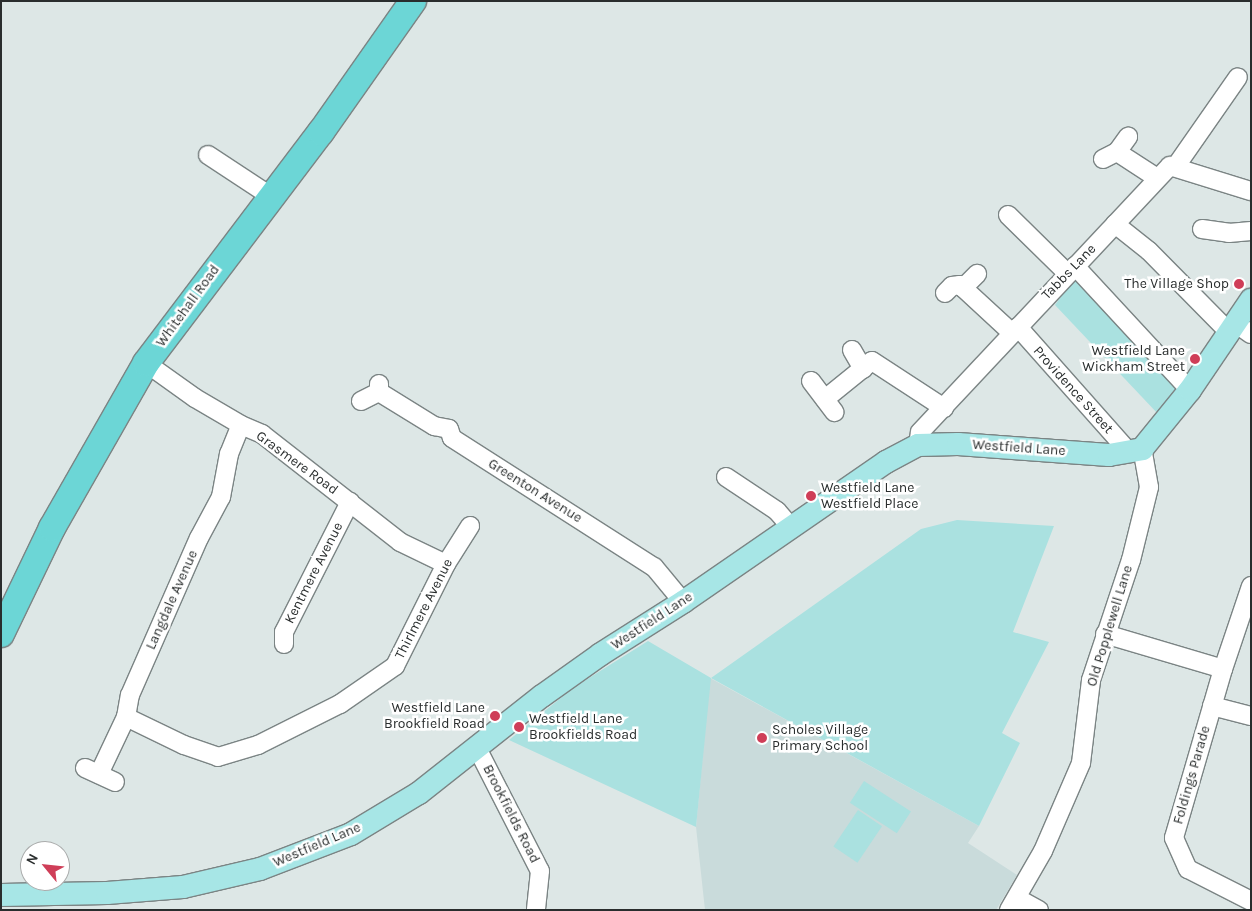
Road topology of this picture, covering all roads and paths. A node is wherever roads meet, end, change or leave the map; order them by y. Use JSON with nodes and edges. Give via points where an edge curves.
{"nodes":[{"id":1,"x":413,"y":1,"type":"edge"},
{"id":2,"x":1238,"y":78,"type":"dead end"},
{"id":3,"x":1128,"y":136,"type":"dead end"},
{"id":4,"x":208,"y":155,"type":"dead end"},
{"id":5,"x":1176,"y":166,"type":"junction"},
{"id":6,"x":1157,"y":178,"type":"junction"},
{"id":7,"x":1251,"y":191,"type":"edge"},
{"id":8,"x":272,"y":197,"type":"junction"},
{"id":9,"x":1008,"y":215,"type":"dead end"},
{"id":10,"x":1115,"y":224,"type":"junction"},
{"id":11,"x":1202,"y":229,"type":"dead end"},
{"id":12,"x":1251,"y":231,"type":"edge"},
{"id":13,"x":1072,"y":270,"type":"junction"},
{"id":14,"x":977,"y":274,"type":"dead end"},
{"id":15,"x":1251,"y":300,"type":"edge"},
{"id":16,"x":1015,"y":330,"type":"junction"},
{"id":17,"x":1238,"y":330,"type":"edge"},
{"id":18,"x":852,"y":350,"type":"dead end"},
{"id":19,"x":146,"y":363,"type":"junction"},
{"id":20,"x":863,"y":368,"type":"junction"},
{"id":21,"x":811,"y":381,"type":"dead end"},
{"id":22,"x":1190,"y":390,"type":"junction"},
{"id":23,"x":361,"y":401,"type":"dead end"},
{"id":24,"x":944,"y":408,"type":"junction"},
{"id":25,"x":241,"y":425,"type":"junction"},
{"id":26,"x":918,"y":445,"type":"junction"},
{"id":27,"x":1135,"y":450,"type":"junction"},
{"id":28,"x":726,"y":476,"type":"dead end"},
{"id":29,"x":350,"y":502,"type":"junction"},
{"id":30,"x":470,"y":526,"type":"dead end"},
{"id":31,"x":792,"y":528,"type":"junction"},
{"id":32,"x":446,"y":564,"type":"junction"},
{"id":33,"x":1251,"y":586,"type":"edge"},
{"id":34,"x":683,"y":602,"type":"junction"},
{"id":35,"x":1,"y":634,"type":"edge"},
{"id":36,"x":1104,"y":634,"type":"junction"},
{"id":37,"x":284,"y":644,"type":"dead end"},
{"id":38,"x":1223,"y":669,"type":"junction"},
{"id":39,"x":1212,"y":706,"type":"junction"},
{"id":40,"x":1251,"y":716,"type":"edge"},
{"id":41,"x":126,"y":717,"type":"junction"},
{"id":42,"x":477,"y":748,"type":"junction"},
{"id":43,"x":100,"y":775,"type":"dead end"},
{"id":44,"x":1,"y":895,"type":"edge"},
{"id":45,"x":1251,"y":901,"type":"edge"},
{"id":46,"x":1013,"y":904,"type":"edge"},
{"id":47,"x":536,"y":910,"type":"edge"},
{"id":48,"x":1039,"y":910,"type":"edge"}],
"edges":[{"from":1,"to":8,"type":"highway","name":"Whitehall Road","via":[[322,132]]},
{"from":2,"to":5,"type":"street"},
{"from":3,"to":6,"type":"street","via":[[1110,156]]},
{"from":4,"to":8,"type":"street"},
{"from":5,"to":6,"type":"street","name":"Tabbs Lane","via":[[1170,166]]},
{"from":5,"to":7,"type":"street"},
{"from":6,"to":10,"type":"street","name":"Tabbs Lane"},
{"from":8,"to":19,"type":"highway","name":"Whitehall Road"},
{"from":9,"to":13,"type":"street"},
{"from":10,"to":13,"type":"street","name":"Tabbs Lane"},
{"from":10,"to":17,"type":"street"},
{"from":11,"to":12,"type":"street","via":[[1229,233]]},
{"from":13,"to":16,"type":"street","name":"Tabbs Lane"},
{"from":13,"to":22,"type":"street"},
{"from":14,"to":16,"type":"street","name":"Providence Street","via":[[956,289]]},
{"from":15,"to":17,"type":"main road"},
{"from":16,"to":24,"type":"street","name":"Tabbs Lane"},
{"from":16,"to":27,"type":"street","name":"Providence Street"},
{"from":17,"to":22,"type":"main road"},
{"from":18,"to":20,"type":"street"},
{"from":19,"to":25,"type":"street","name":"Grasmere Road","via":[[195,398]]},
{"from":19,"to":35,"type":"highway","name":"Whitehall Road","via":[[52,528]]},
{"from":20,"to":21,"type":"street","via":[[830,406]]},
{"from":20,"to":24,"type":"street","via":[[872,361]]},
{"from":22,"to":27,"type":"main road"},
{"from":23,"to":34,"type":"street","name":"Greenton Avenue","via":[[379,388],[434,426],[449,429],[452,438],[654,567]]},
{"from":24,"to":26,"type":"street","name":"Tabbs Lane","via":[[920,432]]},
{"from":25,"to":29,"type":"street","name":"Grasmere Road","via":[[262,434]]},
{"from":25,"to":41,"type":"street","name":"Langdale Avenue","via":[[229,454],[221,497],[199,538],[130,695]]},
{"from":26,"to":27,"type":"main road","name":"Westfield Lane","via":[[958,444],[1110,455]]},
{"from":26,"to":31,"type":"main road","name":"Westfield Lane","via":[[886,462]]},
{"from":27,"to":36,"type":"street","name":"Old Popplewell Lane","via":[[1149,487],[1130,560]]},
{"from":28,"to":31,"type":"street","via":[[777,511]]},
{"from":29,"to":32,"type":"street","name":"Grasmere Road","via":[[400,542]]},
{"from":29,"to":37,"type":"street","name":"Kentmere Avenue","via":[[284,632]]},
{"from":30,"to":32,"type":"street","name":"Thirlmere Avenue"},
{"from":31,"to":34,"type":"main road","name":"Westfield Lane"},
{"from":32,"to":41,"type":"street","name":"Thirlmere Avenue","via":[[395,666],[340,704],[258,745],[218,757],[184,745]]},
{"from":33,"to":38,"type":"street","name":"Foldings Parade"},
{"from":34,"to":42,"type":"main road","name":"Westfield Lane","via":[[601,654]]},
{"from":36,"to":38,"type":"street"},
{"from":36,"to":46,"type":"street","name":"Old Popplewell Lane","via":[[1091,680],[1081,763],[1043,851]]},
{"from":38,"to":39,"type":"street","name":"Foldings Parade"},
{"from":39,"to":40,"type":"street"},
{"from":39,"to":45,"type":"street","name":"Foldings Parade","via":[[1174,838],[1188,869]]},
{"from":41,"to":43,"type":"street","name":"Langdale Avenue"},
{"from":42,"to":44,"type":"main road","name":"Westfield Lane","via":[[418,793],[350,834],[260,869],[183,887],[107,893]]},
{"from":42,"to":47,"type":"street","name":"Brookfields Road","via":[[540,871]]},
{"from":46,"to":48,"type":"street"}]}
